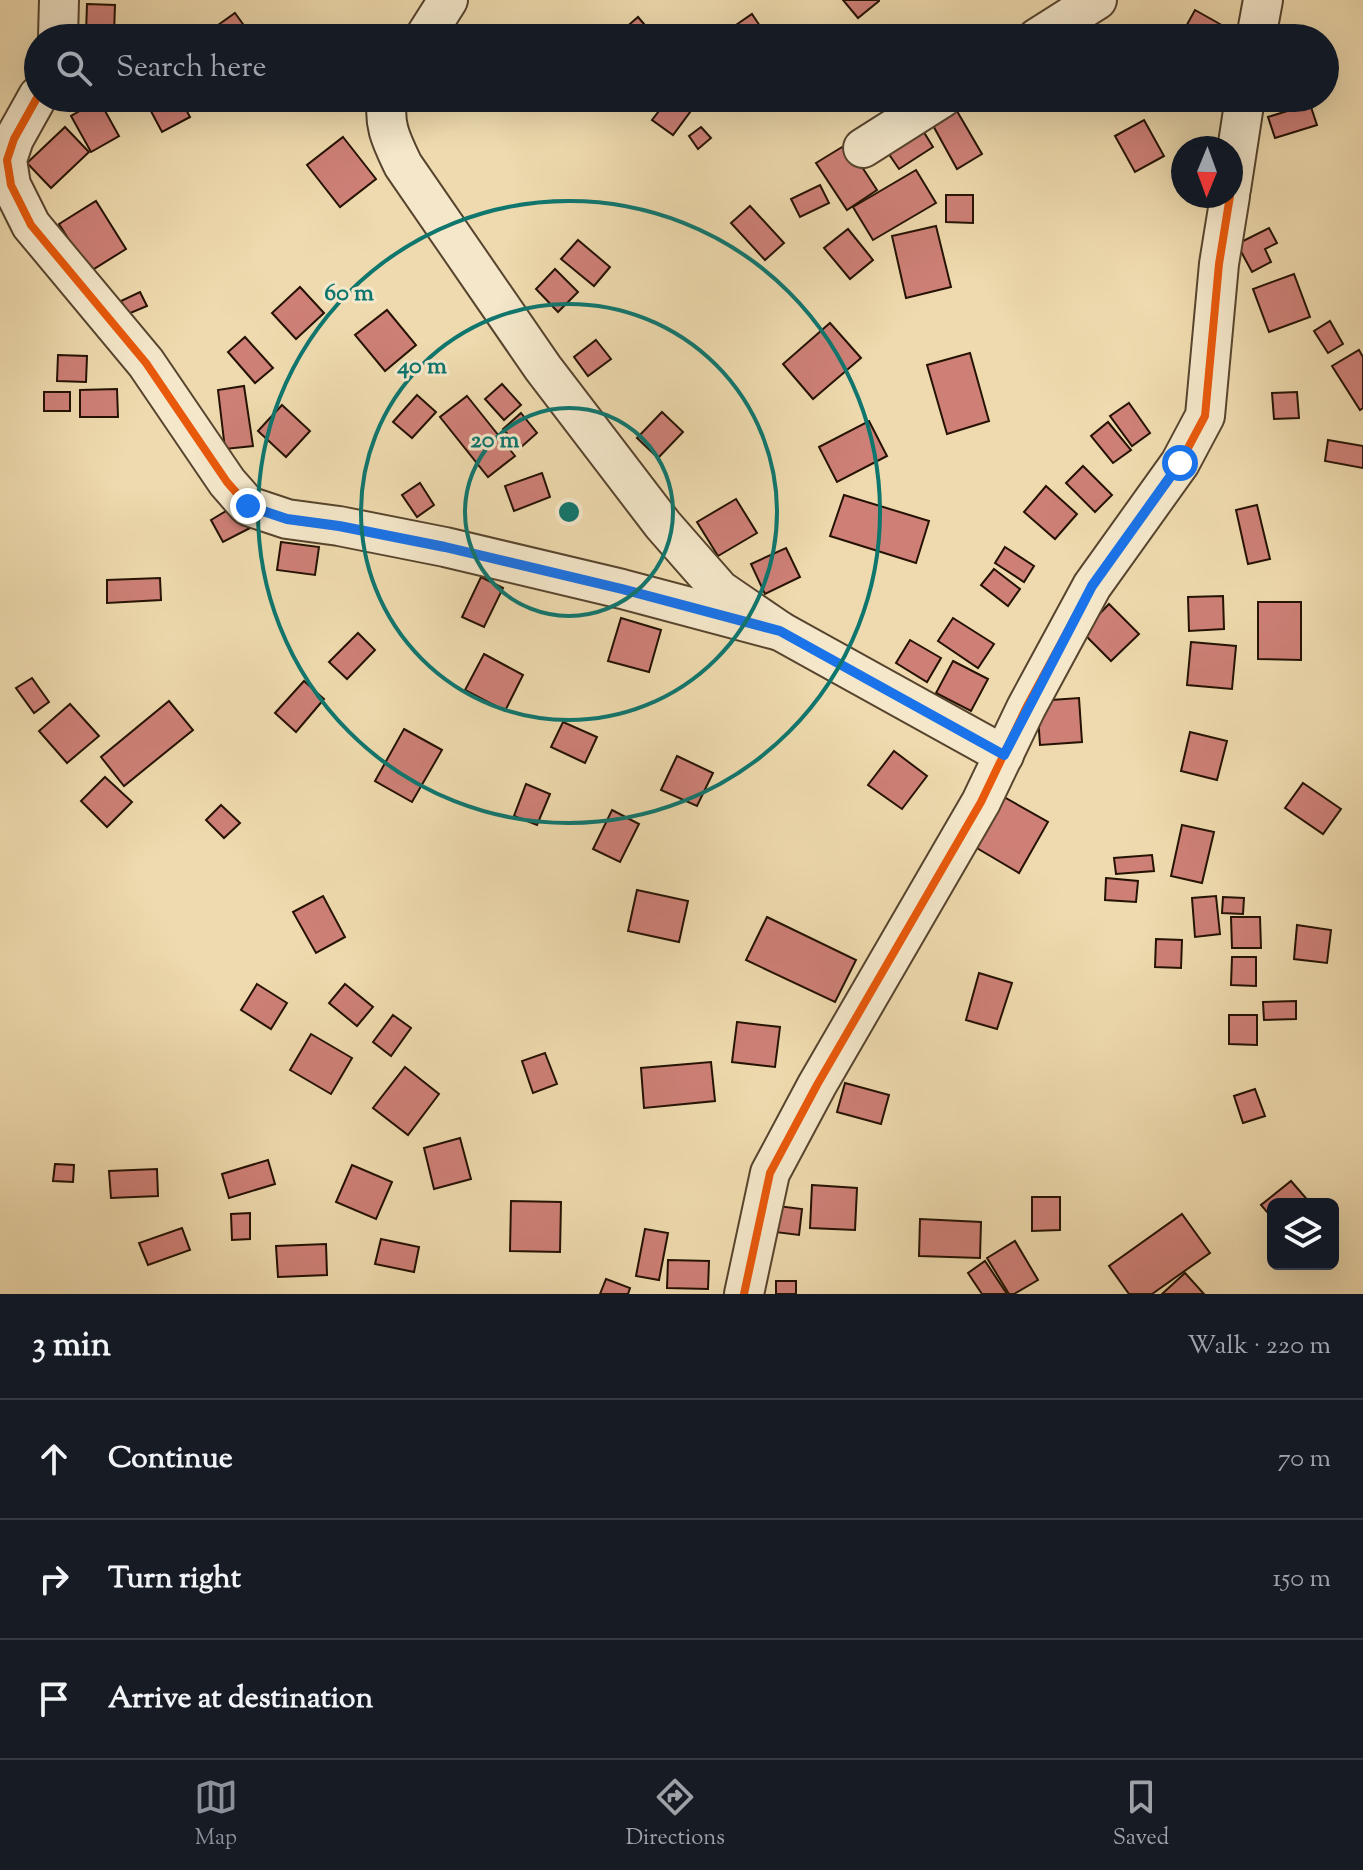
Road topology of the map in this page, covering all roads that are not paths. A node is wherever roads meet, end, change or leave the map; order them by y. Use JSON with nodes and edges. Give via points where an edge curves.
{"nodes":[{"id":1,"x":59,"y":0,"type":"edge"},
{"id":2,"x":448,"y":0,"type":"edge"},
{"id":3,"x":1097,"y":0,"type":"edge"},
{"id":4,"x":1263,"y":0,"type":"edge"},
{"id":5,"x":58,"y":24,"type":"edge"},
{"id":6,"x":433,"y":24,"type":"edge"},
{"id":7,"x":1059,"y":24,"type":"edge"},
{"id":8,"x":1259,"y":24,"type":"edge"},
{"id":9,"x":29,"y":112,"type":"edge"},
{"id":10,"x":384,"y":112,"type":"edge"},
{"id":11,"x":920,"y":112,"type":"edge"},
{"id":12,"x":1243,"y":112,"type":"edge"},
{"id":13,"x":1239,"y":136,"type":"edge"},
{"id":14,"x":863,"y":148,"type":"dead end"},
{"id":15,"x":1228,"y":208,"type":"edge"},
{"id":16,"x":780,"y":631,"type":"junction"},
{"id":17,"x":1004,"y":755,"type":"junction"},
{"id":18,"x":744,"y":1294,"type":"edge"}],
"edges":[{"from":1,"to":5,"type":"street"},
{"from":2,"to":6,"type":"street"},
{"from":3,"to":7,"type":"street"},
{"from":4,"to":8,"type":"street"},
{"from":9,"to":16,"type":"street","via":[[7,160],[11,185],[31,225],[146,363],[248,506],[287,519],[429,544],[607,585]]},
{"from":10,"to":16,"type":"street","via":[[403,165],[543,368],[663,525],[720,590]]},
{"from":11,"to":14,"type":"street"},
{"from":12,"to":13,"type":"street"},
{"from":15,"to":17,"type":"street","via":[[1205,416],[1180,463],[1092,586]]},
{"from":16,"to":17,"type":"street"},
{"from":17,"to":18,"type":"street","via":[[770,1173]]}]}
